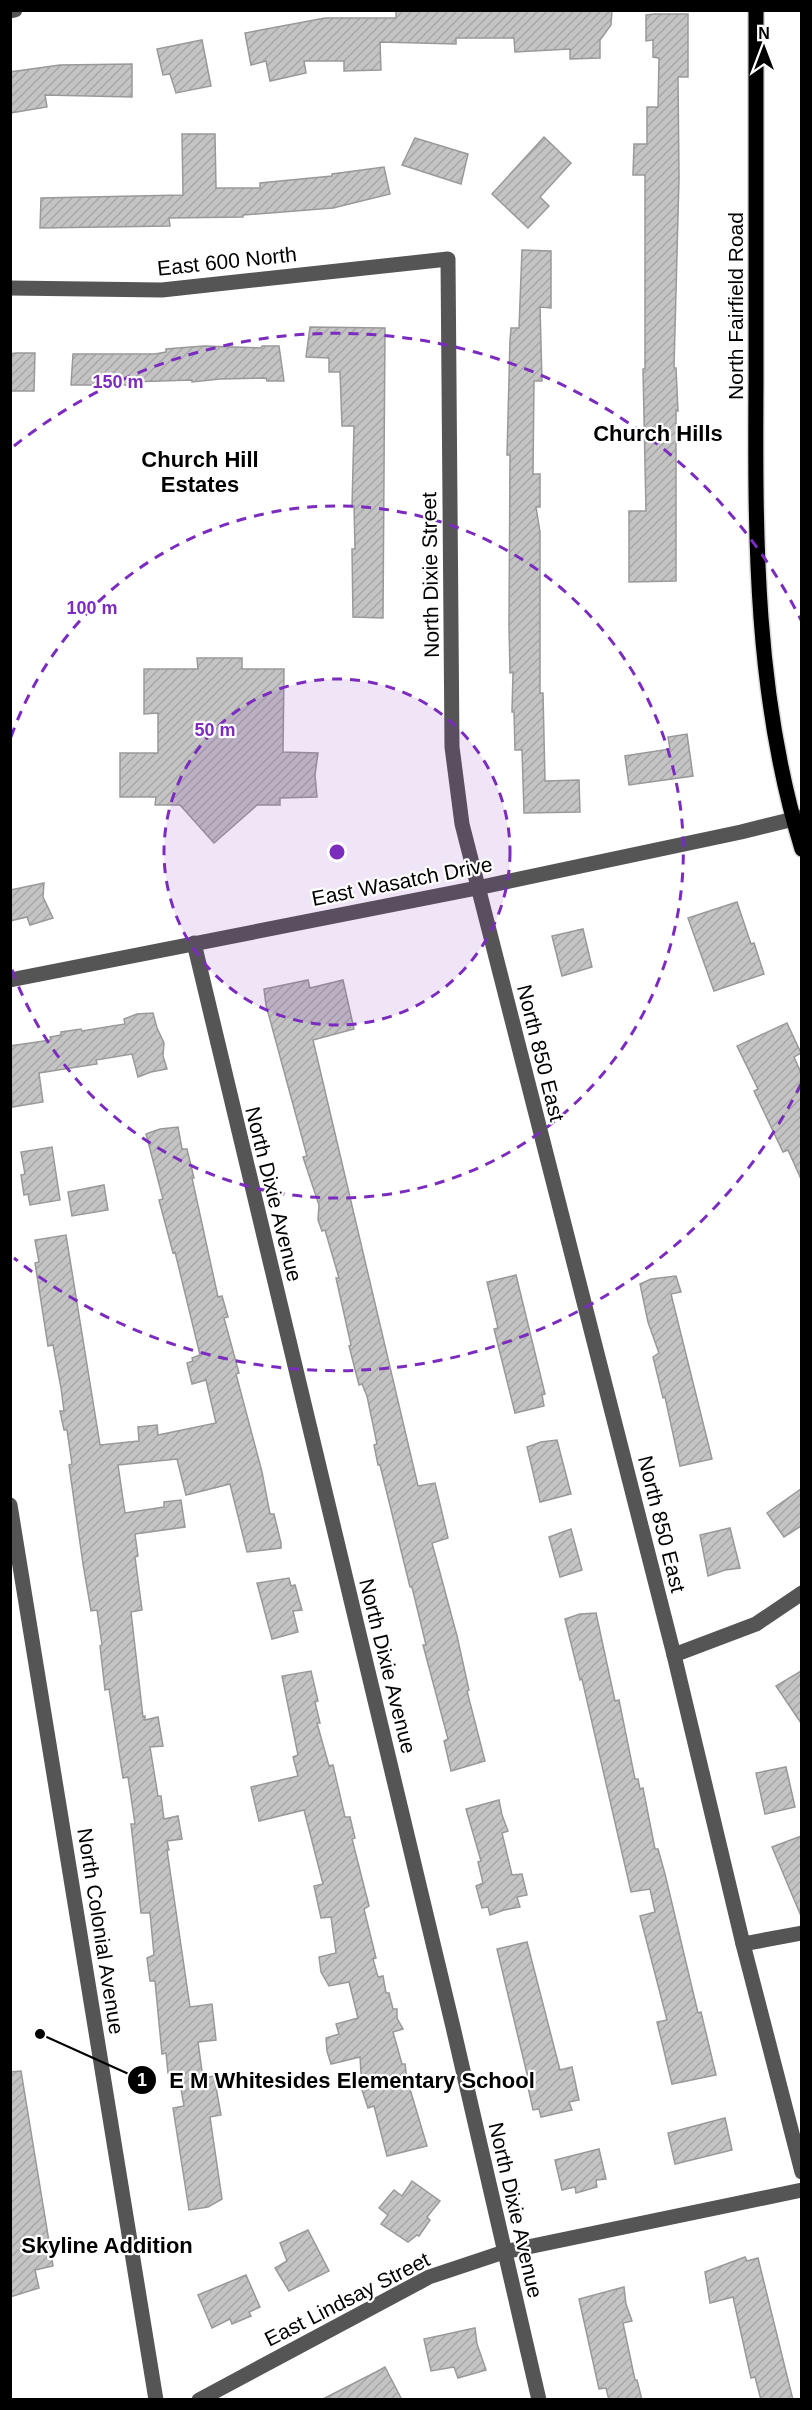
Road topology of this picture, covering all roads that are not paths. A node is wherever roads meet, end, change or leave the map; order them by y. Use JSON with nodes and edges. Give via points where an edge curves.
{"nodes":[{"id":1,"x":756,"y":10,"type":"edge"},
{"id":2,"x":448,"y":259,"type":"joint"},
{"id":3,"x":10,"y":288,"type":"edge"},
{"id":4,"x":797,"y":818,"type":"edge"},
{"id":5,"x":801,"y":849,"type":"edge"},
{"id":6,"x":477,"y":888,"type":"junction"},
{"id":7,"x":194,"y":943,"type":"junction"},
{"id":8,"x":10,"y":980,"type":"edge"},
{"id":9,"x":10,"y":1505,"type":"edge"},
{"id":10,"x":801,"y":1593,"type":"edge"},
{"id":11,"x":674,"y":1655,"type":"junction"},
{"id":12,"x":801,"y":1934,"type":"edge"},
{"id":13,"x":743,"y":1944,"type":"junction"},
{"id":14,"x":801,"y":2172,"type":"edge"},
{"id":15,"x":801,"y":2190,"type":"edge"},
{"id":16,"x":504,"y":2252,"type":"junction"},
{"id":17,"x":156,"y":2400,"type":"edge"},
{"id":18,"x":199,"y":2400,"type":"edge"},
{"id":19,"x":539,"y":2400,"type":"edge"}],
"edges":[{"from":1,"to":4,"type":"main road","name":"North Fairfield Road","via":[[758,600],[771,716]]},
{"from":2,"to":3,"type":"street","name":"East 600 North","via":[[162,290]]},
{"from":2,"to":6,"type":"street","name":"North Dixie Street","via":[[452,747],[462,824]]},
{"from":4,"to":5,"type":"main road","name":"North Fairfield Road"},
{"from":4,"to":6,"type":"street","name":"East Wasatch Drive"},
{"from":6,"to":7,"type":"street","name":"East Wasatch Drive"},
{"from":6,"to":11,"type":"street","name":"North 850 East"},
{"from":7,"to":8,"type":"street","name":"East Wasatch Drive"},
{"from":7,"to":16,"type":"street","name":"North Dixie Avenue"},
{"from":9,"to":17,"type":"street","name":"North Colonial Avenue"},
{"from":10,"to":11,"type":"street","via":[[756,1624]]},
{"from":11,"to":13,"type":"street","name":"North 850 East"},
{"from":12,"to":13,"type":"street"},
{"from":13,"to":14,"type":"street","name":"North 850 East"},
{"from":15,"to":16,"type":"street","name":"East Lindsay Street"},
{"from":16,"to":18,"type":"street","name":"East Lindsay Street","via":[[429,2277]]},
{"from":16,"to":19,"type":"street","name":"North Dixie Avenue"}]}
